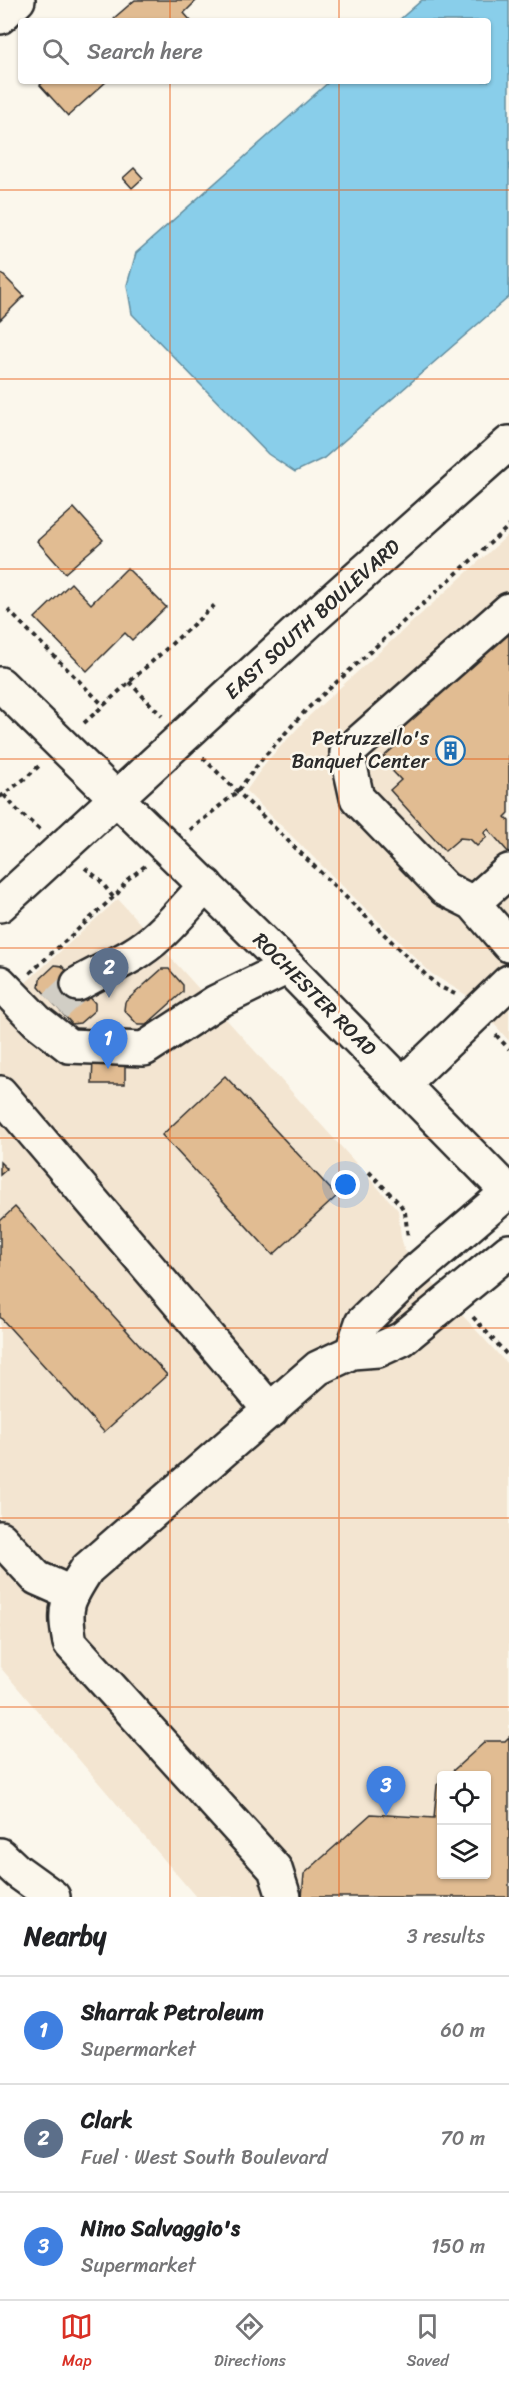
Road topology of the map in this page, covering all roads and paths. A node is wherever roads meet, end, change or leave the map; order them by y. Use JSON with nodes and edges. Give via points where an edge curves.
{"nodes":[{"id":1,"x":18,"y":0,"type":"edge"},
{"id":2,"x":0,"y":16,"type":"edge"},
{"id":3,"x":509,"y":443,"type":"edge"},
{"id":4,"x":509,"y":526,"type":"edge"},
{"id":5,"x":217,"y":603,"type":"dead end"},
{"id":6,"x":8,"y":610,"type":"dead end"},
{"id":7,"x":509,"y":610,"type":"edge"},
{"id":8,"x":129,"y":682,"type":"junction"},
{"id":9,"x":0,"y":684,"type":"edge"},
{"id":10,"x":103,"y":705,"type":"junction"},
{"id":11,"x":156,"y":711,"type":"dead end"},
{"id":12,"x":91,"y":716,"type":"dead end"},
{"id":13,"x":217,"y":772,"type":"dead end"},
{"id":14,"x":27,"y":777,"type":"dead end"},
{"id":15,"x":237,"y":792,"type":"junction"},
{"id":16,"x":2,"y":796,"type":"edge"},
{"id":17,"x":118,"y":798,"type":"junction"},
{"id":18,"x":213,"y":812,"type":"dead end"},
{"id":19,"x":27,"y":818,"type":"dead end"},
{"id":20,"x":509,"y":871,"type":"edge"},
{"id":21,"x":99,"y":879,"type":"dead end"},
{"id":22,"x":128,"y":879,"type":"dead end"},
{"id":23,"x":206,"y":885,"type":"junction"},
{"id":24,"x":113,"y":897,"type":"junction"},
{"id":25,"x":473,"y":903,"type":"junction"},
{"id":26,"x":0,"y":905,"type":"edge"},
{"id":27,"x":509,"y":945,"type":"edge"},
{"id":28,"x":288,"y":967,"type":"junction"},
{"id":29,"x":509,"y":982,"type":"edge"},
{"id":30,"x":4,"y":988,"type":"edge"},
{"id":31,"x":457,"y":994,"type":"dead end"},
{"id":32,"x":57,"y":1004,"type":"junction"},
{"id":33,"x":403,"y":1084,"type":"junction"},
{"id":34,"x":0,"y":1093,"type":"edge"},
{"id":35,"x":369,"y":1172,"type":"dead end"},
{"id":36,"x":509,"y":1193,"type":"edge"},
{"id":37,"x":410,"y":1244,"type":"dead end"},
{"id":38,"x":509,"y":1251,"type":"edge"},
{"id":39,"x":393,"y":1292,"type":"junction"},
{"id":40,"x":471,"y":1315,"type":"dead end"},
{"id":41,"x":430,"y":1316,"type":"junction"},
{"id":42,"x":352,"y":1352,"type":"junction"},
{"id":43,"x":509,"y":1357,"type":"edge"},
{"id":44,"x":271,"y":1411,"type":"junction"},
{"id":45,"x":0,"y":1538,"type":"edge"},
{"id":46,"x":71,"y":1593,"type":"junction"},
{"id":47,"x":0,"y":1855,"type":"edge"},
{"id":48,"x":53,"y":1897,"type":"edge"},
{"id":49,"x":284,"y":1897,"type":"edge"}],
"edges":[{"from":1,"to":2,"type":"street"},
{"from":3,"to":17,"type":"street","name":"EAST SOUTH BOULEVARD"},
{"from":4,"to":15,"type":"path","via":[[307,709]]},
{"from":5,"to":8,"type":"path"},
{"from":6,"to":10,"type":"path"},
{"from":7,"to":25,"type":"street","via":[[347,753],[357,798],[445,889]]},
{"from":8,"to":10,"type":"path"},
{"from":8,"to":11,"type":"path"},
{"from":9,"to":17,"type":"street","name":"ROCHESTER ROAD"},
{"from":10,"to":12,"type":"path"},
{"from":13,"to":15,"type":"path"},
{"from":14,"to":16,"type":"path"},
{"from":15,"to":18,"type":"path"},
{"from":15,"to":31,"type":"path","via":[[429,978]]},
{"from":16,"to":19,"type":"path"},
{"from":17,"to":23,"type":"street","name":"ROCHESTER ROAD"},
{"from":17,"to":26,"type":"street","name":"EAST SOUTH BOULEVARD"},
{"from":20,"to":25,"type":"street"},
{"from":21,"to":24,"type":"path"},
{"from":22,"to":24,"type":"path"},
{"from":23,"to":28,"type":"street","name":"ROCHESTER ROAD"},
{"from":23,"to":32,"type":"street","via":[[158,937],[97,973]]},
{"from":24,"to":30,"type":"path"},
{"from":25,"to":27,"type":"street"},
{"from":28,"to":32,"type":"street","via":[[216,1002],[144,1049],[69,1046]]},
{"from":28,"to":33,"type":"street","name":"ROCHESTER ROAD"},
{"from":29,"to":33,"type":"street"},
{"from":30,"to":32,"type":"street"},
{"from":33,"to":36,"type":"street","name":"ROCHESTER ROAD"},
{"from":34,"to":44,"type":"street"},
{"from":35,"to":37,"type":"path","via":[[405,1212]]},
{"from":36,"to":39,"type":"street"},
{"from":38,"to":41,"type":"street"},
{"from":39,"to":41,"type":"street"},
{"from":39,"to":42,"type":"street","via":[[362,1323]]},
{"from":40,"to":43,"type":"path"},
{"from":41,"to":42,"type":"street","via":[[402,1339],[378,1350]]},
{"from":42,"to":44,"type":"street","via":[[318,1368]]},
{"from":44,"to":46,"type":"street","via":[[87,1569]]},
{"from":45,"to":46,"type":"street","via":[[37,1578]]},
{"from":46,"to":49,"type":"street","via":[[65,1616],[70,1643],[275,1869]]},
{"from":47,"to":48,"type":"street"}]}
